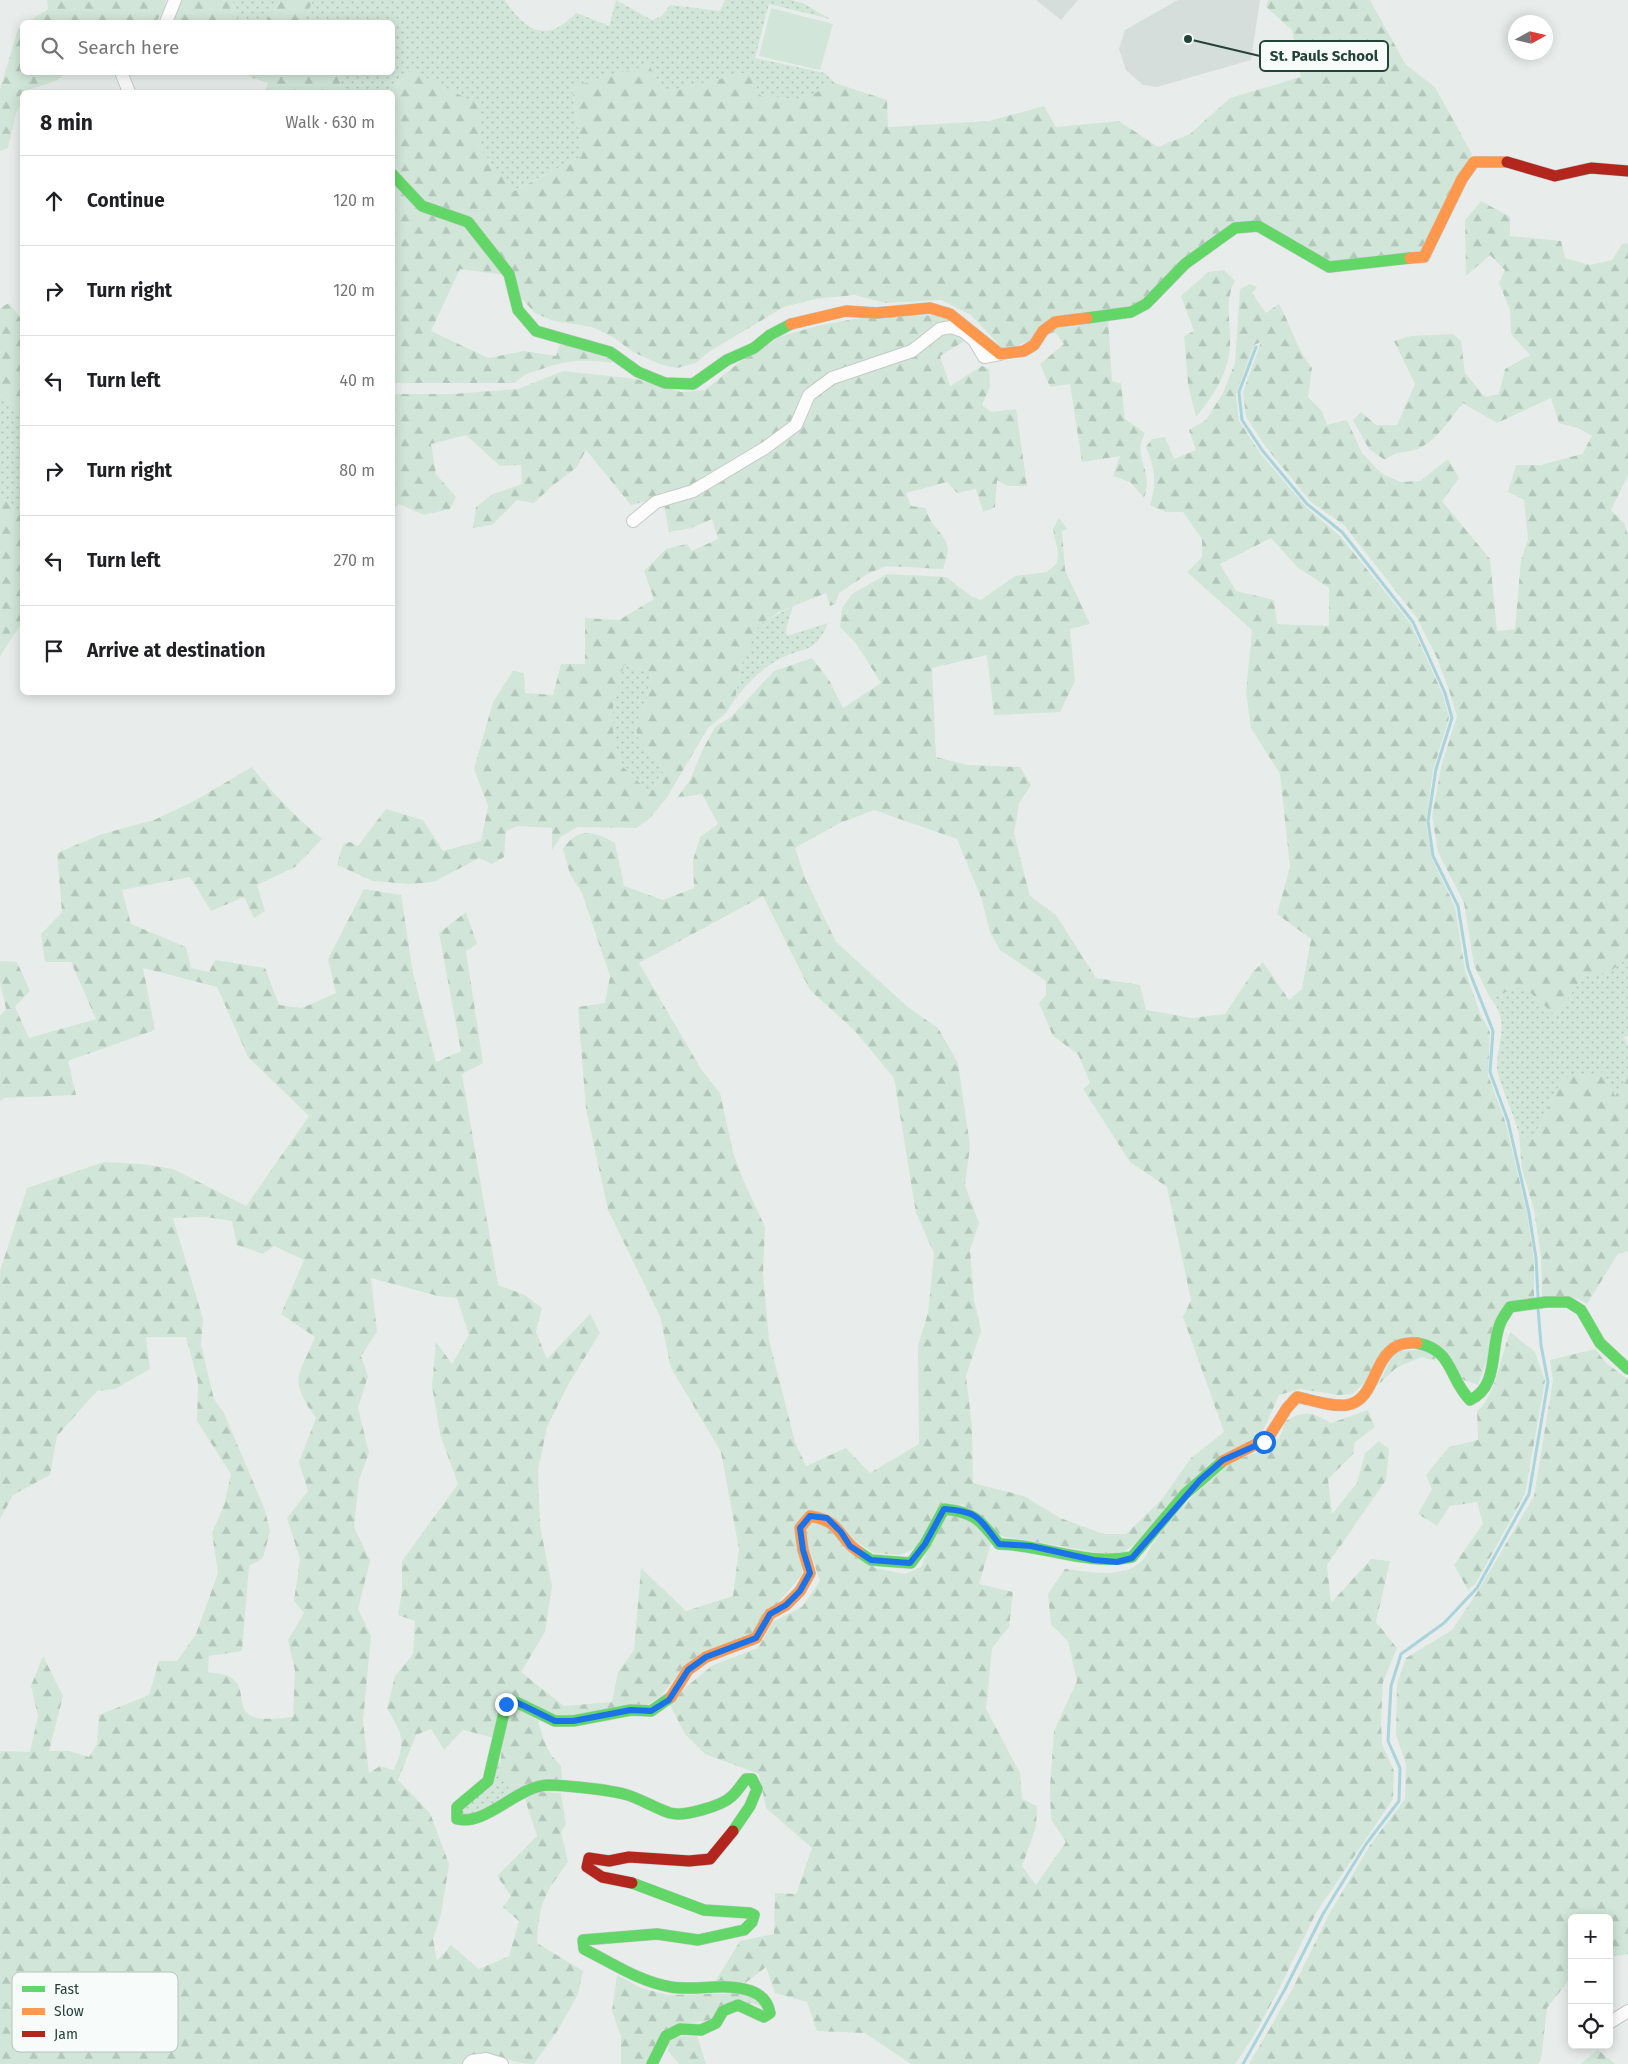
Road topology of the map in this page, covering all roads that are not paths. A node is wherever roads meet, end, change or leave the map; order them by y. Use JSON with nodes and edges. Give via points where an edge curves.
{"nodes":[{"id":1,"x":175,"y":0,"type":"edge"},
{"id":2,"x":167,"y":20,"type":"edge"},
{"id":3,"x":122,"y":75,"type":"edge"},
{"id":4,"x":128,"y":90,"type":"edge"},
{"id":5,"x":1628,"y":171,"type":"edge"},
{"id":6,"x":395,"y":177,"type":"edge"},
{"id":7,"x":1000,"y":354,"type":"junction"},
{"id":8,"x":633,"y":522,"type":"dead end"},
{"id":9,"x":1628,"y":1369,"type":"edge"},
{"id":10,"x":1628,"y":2011,"type":"edge"},
{"id":11,"x":1613,"y":2020,"type":"edge"},
{"id":12,"x":469,"y":2064,"type":"edge"},
{"id":13,"x":502,"y":2064,"type":"edge"},
{"id":14,"x":652,"y":2064,"type":"edge"}],
"edges":[{"from":1,"to":2,"type":"street"},
{"from":3,"to":4,"type":"street"},
{"from":5,"to":7,"type":"street","via":[[1590,168],[1555,176],[1513,162],[1474,162],[1462,179],[1424,257],[1329,267],[1258,226],[1235,228],[1185,264],[1146,304],[1132,312],[1055,322],[1024,351]]},
{"from":6,"to":7,"type":"street","via":[[422,206],[468,222],[509,274],[518,310],[536,331],[610,352],[638,372],[665,383],[693,384],[727,360],[754,348],[790,324],[846,311],[876,313],[930,308],[950,314]]},
{"from":7,"to":8,"type":"street","via":[[984,357],[974,340],[951,327],[940,329],[912,351],[832,378],[809,395],[796,425],[765,448],[693,491],[656,502]]},
{"from":9,"to":14,"type":"street","via":[[1600,1343],[1581,1310],[1568,1302],[1510,1307],[1500,1324],[1490,1376],[1483,1394],[1477,1399],[1470,1400],[1462,1394],[1440,1352],[1415,1342],[1399,1343],[1384,1355],[1370,1384],[1350,1404],[1341,1406],[1297,1397],[1288,1404],[1264,1442],[1223,1460],[1200,1480],[1132,1558],[1117,1562],[1031,1546],[999,1544],[978,1516],[962,1510],[944,1509],[925,1544],[910,1563],[871,1560],[850,1546],[827,1518],[810,1516],[800,1528],[810,1573],[800,1591],[786,1605],[770,1614],[756,1638],[706,1657],[688,1670],[669,1700],[651,1711],[631,1710],[573,1721],[555,1721],[516,1702],[506,1704],[488,1781],[457,1807],[457,1818],[466,1821],[480,1816],[523,1793],[547,1785],[624,1794],[672,1814],[720,1804],[731,1797],[746,1779],[752,1779],[757,1789],[751,1806],[710,1859],[689,1861],[629,1857],[609,1861],[589,1858],[587,1867],[602,1877],[639,1884],[704,1910],[754,1915],[744,1930],[698,1940],[657,1934],[583,1940],[584,1949],[646,1981],[671,1987],[749,1990],[769,2005],[770,2013],[764,2017],[738,2005],[723,2011],[716,2022],[701,2030],[680,2029],[666,2036]]},
{"from":10,"to":11,"type":"street"},
{"from":12,"to":13,"type":"street","via":[[486,2059]]}]}
